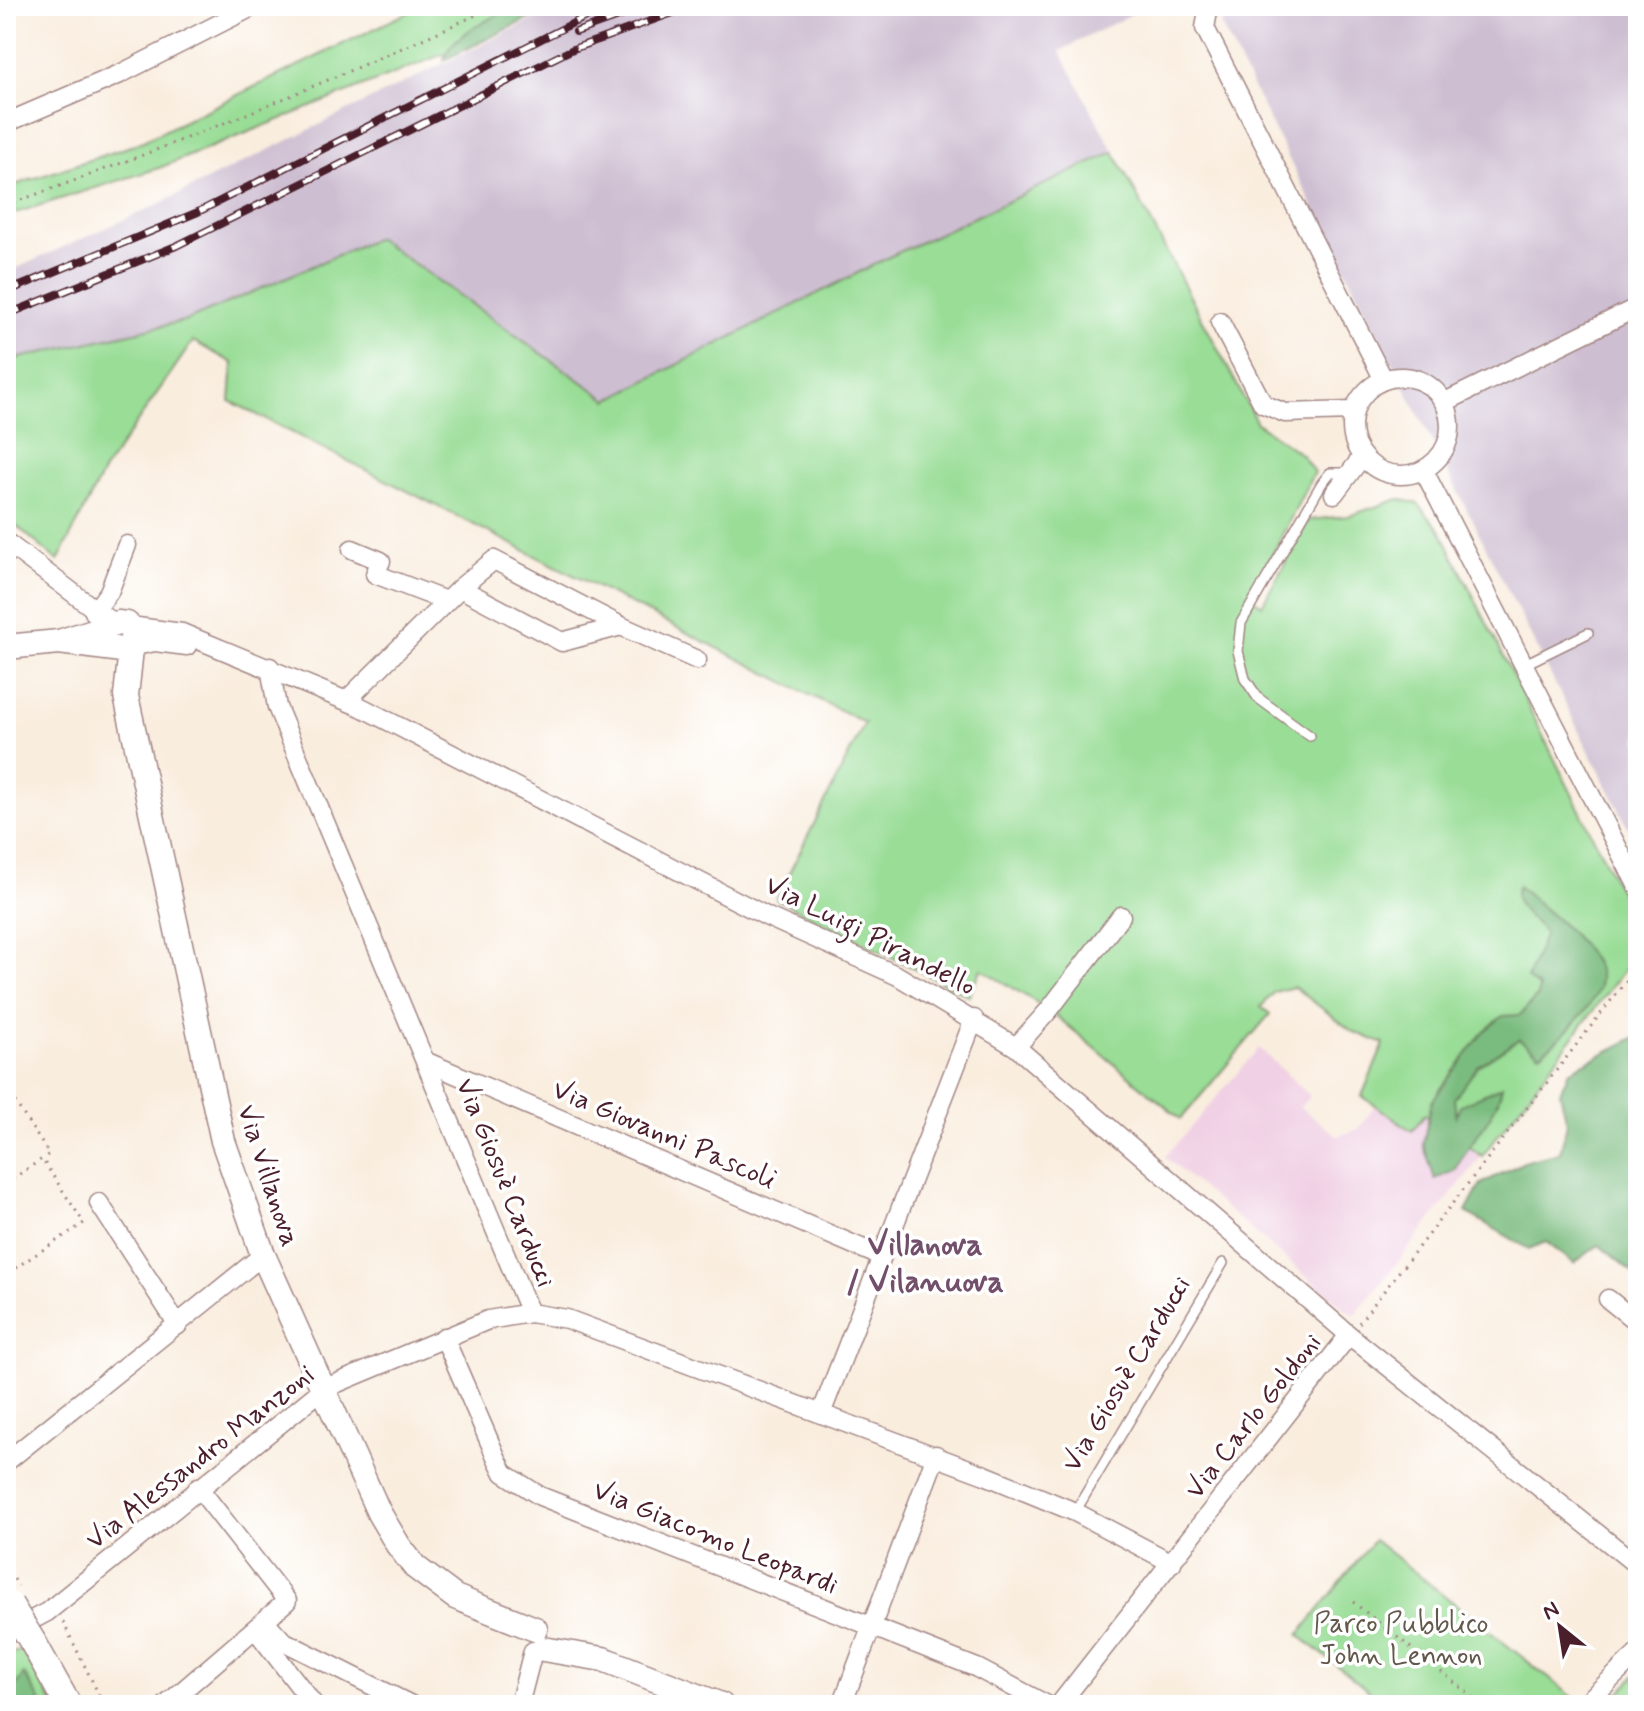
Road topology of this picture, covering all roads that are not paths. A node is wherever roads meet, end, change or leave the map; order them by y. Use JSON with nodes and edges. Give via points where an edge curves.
{"nodes":[{"id":1,"x":254,"y":6,"type":"edge"},
{"id":2,"x":1209,"y":6,"type":"edge"},
{"id":3,"x":6,"y":123,"type":"edge"},
{"id":4,"x":1638,"y":307,"type":"edge"},
{"id":5,"x":1220,"y":322,"type":"dead end"},
{"id":6,"x":1384,"y":380,"type":"junction"},
{"id":7,"x":1445,"y":402,"type":"junction"},
{"id":8,"x":1353,"y":411,"type":"junction"},
{"id":9,"x":1362,"y":457,"type":"junction"},
{"id":10,"x":1424,"y":471,"type":"junction"},
{"id":11,"x":1350,"y":473,"type":"junction"},
{"id":12,"x":1334,"y":494,"type":"dead end"},
{"id":13,"x":6,"y":542,"type":"edge"},
{"id":14,"x":127,"y":545,"type":"dead end"},
{"id":15,"x":352,"y":549,"type":"dead end"},
{"id":16,"x":460,"y":588,"type":"junction"},
{"id":17,"x":446,"y":601,"type":"junction"},
{"id":18,"x":621,"y":626,"type":"junction"},
{"id":19,"x":116,"y":631,"type":"junction"},
{"id":20,"x":1588,"y":633,"type":"dead end"},
{"id":21,"x":6,"y":647,"type":"edge"},
{"id":22,"x":697,"y":660,"type":"dead end"},
{"id":23,"x":1525,"y":664,"type":"junction"},
{"id":24,"x":270,"y":667,"type":"junction"},
{"id":25,"x":347,"y":700,"type":"junction"},
{"id":26,"x":1310,"y":736,"type":"dead end"},
{"id":27,"x":1638,"y":887,"type":"edge"},
{"id":28,"x":1121,"y":916,"type":"dead end"},
{"id":29,"x":974,"y":1019,"type":"junction"},
{"id":30,"x":1016,"y":1047,"type":"junction"},
{"id":31,"x":427,"y":1062,"type":"junction"},
{"id":32,"x":99,"y":1203,"type":"dead end"},
{"id":33,"x":263,"y":1255,"type":"junction"},
{"id":34,"x":880,"y":1256,"type":"junction"},
{"id":35,"x":1223,"y":1263,"type":"dead end"},
{"id":36,"x":1608,"y":1299,"type":"dead end"},
{"id":37,"x":530,"y":1313,"type":"junction"},
{"id":38,"x":1638,"y":1323,"type":"edge"},
{"id":39,"x":178,"y":1325,"type":"junction"},
{"id":40,"x":1349,"y":1335,"type":"junction"},
{"id":41,"x":444,"y":1337,"type":"junction"},
{"id":42,"x":323,"y":1389,"type":"junction"},
{"id":43,"x":821,"y":1414,"type":"junction"},
{"id":44,"x":936,"y":1455,"type":"junction"},
{"id":45,"x":7,"y":1460,"type":"edge"},
{"id":46,"x":198,"y":1487,"type":"junction"},
{"id":47,"x":1075,"y":1512,"type":"junction"},
{"id":48,"x":1172,"y":1563,"type":"junction"},
{"id":49,"x":1638,"y":1566,"type":"edge"},
{"id":50,"x":13,"y":1599,"type":"edge"},
{"id":51,"x":260,"y":1626,"type":"junction"},
{"id":52,"x":872,"y":1628,"type":"junction"},
{"id":53,"x":17,"y":1637,"type":"edge"},
{"id":54,"x":536,"y":1641,"type":"junction"},
{"id":55,"x":1638,"y":1653,"type":"edge"},
{"id":56,"x":692,"y":1700,"type":"edge"},
{"id":57,"x":68,"y":1705,"type":"edge"},
{"id":58,"x":166,"y":1705,"type":"edge"},
{"id":59,"x":314,"y":1705,"type":"edge"},
{"id":60,"x":411,"y":1705,"type":"edge"},
{"id":61,"x":519,"y":1705,"type":"edge"},
{"id":62,"x":721,"y":1705,"type":"edge"},
{"id":63,"x":842,"y":1705,"type":"edge"},
{"id":64,"x":1047,"y":1705,"type":"edge"},
{"id":65,"x":1059,"y":1705,"type":"edge"},
{"id":66,"x":1584,"y":1705,"type":"edge"}],
"edges":[{"from":1,"to":3,"type":"street","via":[[120,74]]},
{"from":2,"to":6,"type":"street","via":[[1205,28]]},
{"from":4,"to":7,"type":"street"},
{"from":5,"to":8,"type":"street","via":[[1263,404],[1285,413]]},
{"from":6,"to":7,"type":"street","via":[[1417,380]]},
{"from":6,"to":8,"type":"street","via":[[1360,397]]},
{"from":7,"to":10,"type":"street","via":[[1445,447]]},
{"from":8,"to":9,"type":"street","via":[[1354,443]]},
{"from":9,"to":10,"type":"street","via":[[1390,474]]},
{"from":9,"to":11,"type":"street"},
{"from":10,"to":23,"type":"street"},
{"from":11,"to":12,"type":"street"},
{"from":11,"to":26,"type":"lane","via":[[1330,473],[1322,483],[1241,623],[1238,651],[1245,679],[1258,698]]},
{"from":13,"to":19,"type":"street"},
{"from":14,"to":19,"type":"street","via":[[109,592]]},
{"from":15,"to":17,"type":"street","via":[[381,561],[375,574]]},
{"from":16,"to":17,"type":"street"},
{"from":16,"to":18,"type":"street","via":[[562,642]]},
{"from":16,"to":18,"type":"street","via":[[494,560]]},
{"from":17,"to":25,"type":"street"},
{"from":18,"to":22,"type":"street"},
{"from":19,"to":21,"type":"street","name":"Via Luigi Pirandello"},
{"from":19,"to":24,"type":"street","name":"Via Luigi Pirandello","via":[[148,642],[233,654]]},
{"from":19,"to":33,"type":"street","name":"Via Villanova","via":[[223,1141]]},
{"from":20,"to":23,"type":"lane"},
{"from":23,"to":27,"type":"street"},
{"from":24,"to":25,"type":"street","name":"Via Luigi Pirandello"},
{"from":24,"to":31,"type":"street","name":"Via Giosuè Carducci","via":[[277,707]]},
{"from":25,"to":29,"type":"street","name":"Via Luigi Pirandello"},
{"from":28,"to":30,"type":"street"},
{"from":29,"to":30,"type":"street","name":"Via Luigi Pirandello"},
{"from":29,"to":34,"type":"street"},
{"from":30,"to":40,"type":"street","name":"Via Luigi Pirandello"},
{"from":31,"to":34,"type":"street","name":"Via Giovanni Pascoli"},
{"from":31,"to":37,"type":"street","name":"Via Giosuè Carducci"},
{"from":32,"to":39,"type":"street"},
{"from":33,"to":39,"type":"street"},
{"from":33,"to":42,"type":"street","name":"Via Villanova"},
{"from":34,"to":43,"type":"street"},
{"from":35,"to":47,"type":"lane","name":"Via Giosuè Carducci"},
{"from":36,"to":38,"type":"street"},
{"from":37,"to":41,"type":"street","name":"Via Alessandro Manzoni","via":[[488,1320]]},
{"from":37,"to":43,"type":"street","name":"Via Giosuè Carducci","via":[[567,1319]]},
{"from":39,"to":45,"type":"street"},
{"from":40,"to":48,"type":"street","name":"Via Carlo Goldoni"},
{"from":40,"to":49,"type":"street","name":"Via Carlo Goldoni"},
{"from":41,"to":42,"type":"street","name":"Via Alessandro Manzoni"},
{"from":41,"to":52,"type":"street","name":"Via Giacomo Leopardi","via":[[504,1473],[521,1486]]},
{"from":42,"to":46,"type":"street","name":"Via Alessandro Manzoni"},
{"from":42,"to":54,"type":"street","name":"Via Villanova","via":[[379,1513],[415,1567]]},
{"from":43,"to":44,"type":"street","name":"Via Giosuè Carducci"},
{"from":44,"to":47,"type":"street","name":"Via Giosuè Carducci"},
{"from":44,"to":52,"type":"street"},
{"from":46,"to":51,"type":"street","via":[[287,1601]]},
{"from":46,"to":53,"type":"street","name":"Via Alessandro Manzoni","via":[[53,1614]]},
{"from":47,"to":48,"type":"street","name":"Via Giosuè Carducci"},
{"from":48,"to":65,"type":"street","name":"Via Carlo Goldoni"},
{"from":50,"to":53,"type":"main road","bridge":true},
{"from":51,"to":58,"type":"street"},
{"from":51,"to":59,"type":"street"},
{"from":51,"to":60,"type":"street"},
{"from":52,"to":63,"type":"street"},
{"from":52,"to":64,"type":"street","name":"Via Giacomo Leopardi","via":[[977,1668]]},
{"from":53,"to":57,"type":"main road"},
{"from":54,"to":56,"type":"street","name":"Via Villanova","via":[[592,1650]]},
{"from":54,"to":61,"type":"street"},
{"from":55,"to":66,"type":"street"},
{"from":56,"to":62,"type":"street","name":"Via Villanova"}]}
